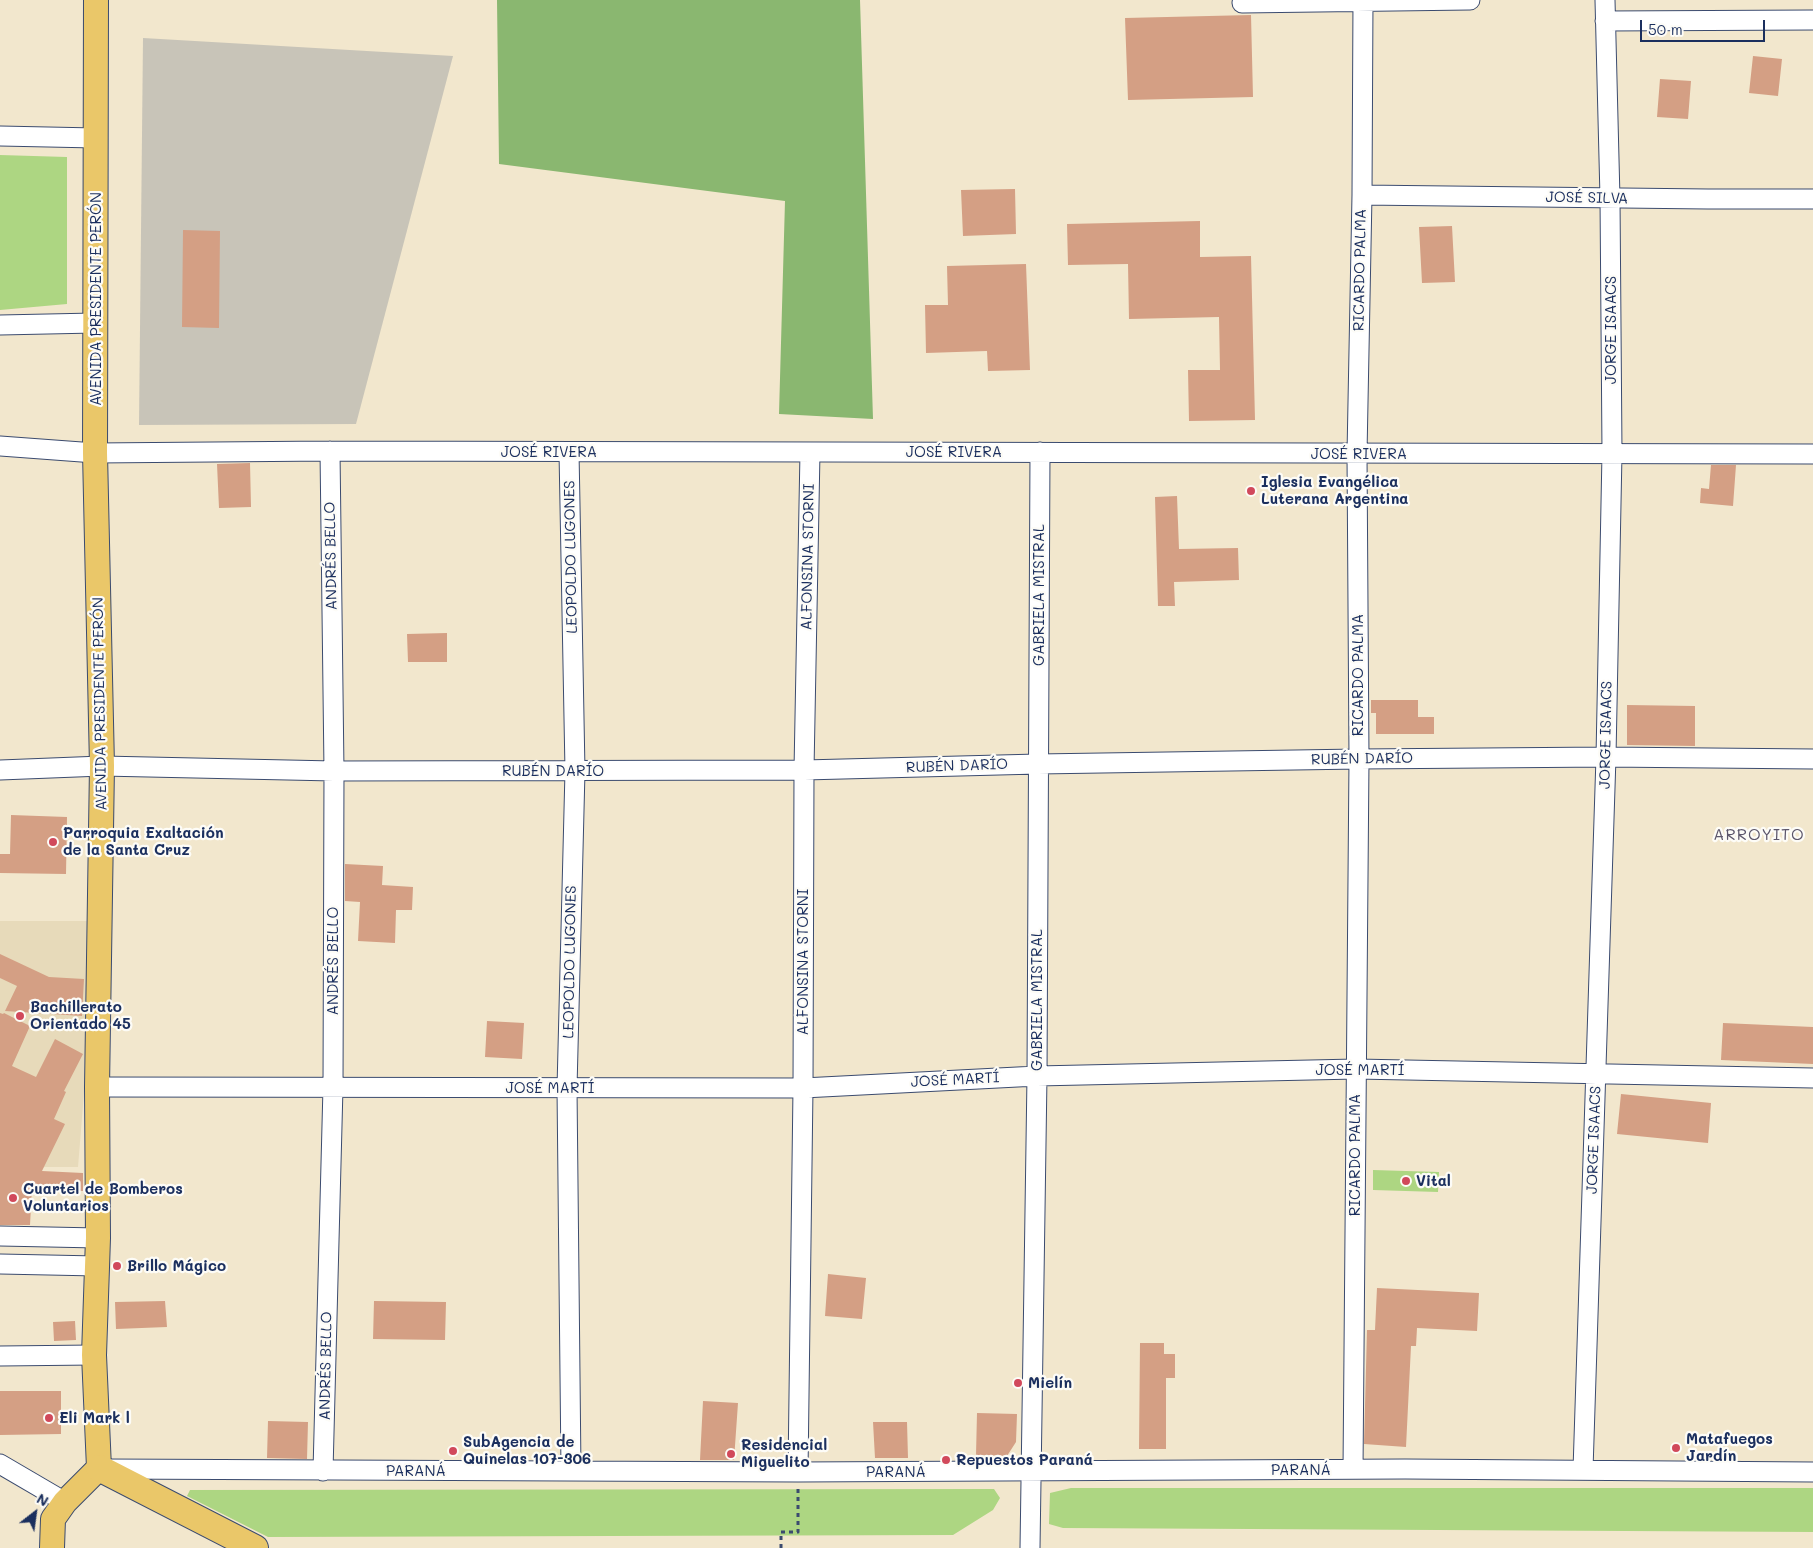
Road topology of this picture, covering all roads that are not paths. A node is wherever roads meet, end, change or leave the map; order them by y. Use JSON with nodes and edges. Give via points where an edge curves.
{"nodes":[{"id":1,"x":96,"y":0,"type":"edge"},
{"id":2,"x":1470,"y":0,"type":"edge"},
{"id":3,"x":1605,"y":0,"type":"edge"},
{"id":4,"x":1363,"y":1,"type":"edge"},
{"id":5,"x":1242,"y":3,"type":"dead end"},
{"id":6,"x":1813,"y":20,"type":"edge"},
{"id":7,"x":1605,"y":21,"type":"junction"},
{"id":8,"x":0,"y":136,"type":"edge"},
{"id":9,"x":96,"y":138,"type":"junction"},
{"id":10,"x":1362,"y":195,"type":"junction"},
{"id":11,"x":1610,"y":198,"type":"junction"},
{"id":12,"x":1813,"y":199,"type":"edge"},
{"id":13,"x":95,"y":323,"type":"junction"},
{"id":14,"x":0,"y":326,"type":"edge"},
{"id":15,"x":0,"y":446,"type":"edge"},
{"id":16,"x":330,"y":451,"type":"junction"},
{"id":17,"x":569,"y":452,"type":"junction"},
{"id":18,"x":810,"y":452,"type":"junction"},
{"id":19,"x":1040,"y":452,"type":"junction"},
{"id":20,"x":96,"y":453,"type":"junction"},
{"id":21,"x":1612,"y":453,"type":"junction"},
{"id":22,"x":1357,"y":454,"type":"junction"},
{"id":23,"x":1813,"y":454,"type":"edge"},
{"id":24,"x":1606,"y":758,"type":"junction"},
{"id":25,"x":1359,"y":759,"type":"junction"},
{"id":26,"x":1813,"y":759,"type":"edge"},
{"id":27,"x":1038,"y":764,"type":"junction"},
{"id":28,"x":102,"y":766,"type":"junction"},
{"id":29,"x":0,"y":770,"type":"edge"},
{"id":30,"x":804,"y":770,"type":"junction"},
{"id":31,"x":334,"y":771,"type":"junction"},
{"id":32,"x":575,"y":771,"type":"junction"},
{"id":33,"x":1356,"y":1069,"type":"junction"},
{"id":34,"x":1596,"y":1074,"type":"junction"},
{"id":35,"x":1037,"y":1076,"type":"junction"},
{"id":36,"x":1813,"y":1078,"type":"edge"},
{"id":37,"x":97,"y":1087,"type":"junction"},
{"id":38,"x":333,"y":1088,"type":"junction"},
{"id":39,"x":568,"y":1088,"type":"junction"},
{"id":40,"x":803,"y":1088,"type":"junction"},
{"id":41,"x":0,"y":1236,"type":"edge"},
{"id":42,"x":98,"y":1238,"type":"junction"},
{"id":43,"x":0,"y":1264,"type":"edge"},
{"id":44,"x":97,"y":1266,"type":"junction"},
{"id":45,"x":94,"y":1354,"type":"junction"},
{"id":46,"x":0,"y":1356,"type":"edge"},
{"id":47,"x":0,"y":1464,"type":"edge"},
{"id":48,"x":99,"y":1468,"type":"junction"},
{"id":49,"x":1353,"y":1469,"type":"junction"},
{"id":50,"x":1583,"y":1470,"type":"junction"},
{"id":51,"x":323,"y":1471,"type":"junction"},
{"id":52,"x":571,"y":1471,"type":"junction"},
{"id":53,"x":1031,"y":1471,"type":"junction"},
{"id":54,"x":798,"y":1472,"type":"junction"},
{"id":55,"x":1813,"y":1472,"type":"edge"},
{"id":56,"x":66,"y":1502,"type":"junction"},
{"id":57,"x":52,"y":1548,"type":"edge"},
{"id":58,"x":255,"y":1548,"type":"edge"},
{"id":59,"x":1030,"y":1548,"type":"edge"}],
"edges":[{"from":1,"to":9,"type":"main road","name":"AVENIDA PRESIDENTE PERÓN"},
{"from":2,"to":4,"type":"street"},
{"from":3,"to":7,"type":"street","name":"JORGE ISAACS"},
{"from":4,"to":5,"type":"street"},
{"from":4,"to":10,"type":"street","name":"RICARDO PALMA"},
{"from":6,"to":7,"type":"street"},
{"from":7,"to":11,"type":"street","name":"JORGE ISAACS"},
{"from":8,"to":9,"type":"street"},
{"from":9,"to":13,"type":"main road","name":"AVENIDA PRESIDENTE PERÓN"},
{"from":10,"to":11,"type":"street","name":"JOSÉ SILVA"},
{"from":10,"to":22,"type":"street","name":"RICARDO PALMA"},
{"from":11,"to":12,"type":"street","name":"JOSÉ SILVA"},
{"from":11,"to":21,"type":"street","name":"JORGE ISAACS"},
{"from":13,"to":14,"type":"street"},
{"from":13,"to":20,"type":"main road","name":"AVENIDA PRESIDENTE PERÓN"},
{"from":15,"to":20,"type":"street","name":"JOSÉ RIVERA"},
{"from":16,"to":17,"type":"street","name":"JOSÉ RIVERA"},
{"from":16,"to":20,"type":"street","name":"JOSÉ RIVERA"},
{"from":16,"to":31,"type":"street","name":"ANDRÉS BELLO"},
{"from":17,"to":18,"type":"street","name":"JOSÉ RIVERA"},
{"from":17,"to":32,"type":"street","name":"LEOPOLDO LUGONES"},
{"from":18,"to":19,"type":"street","name":"JOSÉ RIVERA"},
{"from":18,"to":30,"type":"street","name":"ALFONSINA STORNI"},
{"from":19,"to":22,"type":"street","name":"JOSÉ RIVERA"},
{"from":19,"to":27,"type":"street","name":"GABRIELA MISTRAL"},
{"from":20,"to":28,"type":"main road","name":"AVENIDA PRESIDENTE PERÓN"},
{"from":21,"to":22,"type":"street","name":"JOSÉ RIVERA"},
{"from":21,"to":23,"type":"street","name":"JOSÉ RIVERA"},
{"from":21,"to":24,"type":"street","name":"JORGE ISAACS"},
{"from":22,"to":25,"type":"street","name":"RICARDO PALMA"},
{"from":24,"to":25,"type":"street","name":"RUBÉN DARÍO"},
{"from":24,"to":26,"type":"street","name":"RUBÉN DARÍO"},
{"from":24,"to":34,"type":"street","name":"JORGE ISAACS"},
{"from":25,"to":27,"type":"street","name":"RUBÉN DARÍO"},
{"from":25,"to":33,"type":"street","name":"RICARDO PALMA"},
{"from":27,"to":30,"type":"street","name":"RUBÉN DARÍO"},
{"from":27,"to":35,"type":"street","name":"GABRIELA MISTRAL"},
{"from":28,"to":29,"type":"street","name":"RUBÉN DARÍO"},
{"from":28,"to":31,"type":"street","name":"RUBÉN DARÍO"},
{"from":28,"to":37,"type":"main road","name":"AVENIDA PRESIDENTE PERÓN"},
{"from":30,"to":32,"type":"street","name":"RUBÉN DARÍO"},
{"from":30,"to":40,"type":"street","name":"ALFONSINA STORNI"},
{"from":31,"to":32,"type":"street","name":"RUBÉN DARÍO"},
{"from":31,"to":38,"type":"street","name":"ANDRÉS BELLO"},
{"from":32,"to":39,"type":"street","name":"LEOPOLDO LUGONES"},
{"from":33,"to":34,"type":"street","name":"JOSÉ MARTÍ"},
{"from":33,"to":35,"type":"street","name":"JOSÉ MARTÍ"},
{"from":33,"to":49,"type":"street","name":"RICARDO PALMA"},
{"from":34,"to":36,"type":"street","name":"JOSÉ MARTÍ"},
{"from":34,"to":50,"type":"street","name":"JORGE ISAACS"},
{"from":35,"to":40,"type":"street","name":"JOSÉ MARTÍ"},
{"from":35,"to":53,"type":"street","name":"GABRIELA MISTRAL"},
{"from":37,"to":38,"type":"street","name":"JOSÉ MARTÍ"},
{"from":37,"to":42,"type":"main road","name":"AVENIDA PRESIDENTE PERÓN"},
{"from":38,"to":39,"type":"street","name":"JOSÉ MARTÍ"},
{"from":38,"to":51,"type":"street","name":"ANDRÉS BELLO"},
{"from":39,"to":40,"type":"street","name":"JOSÉ MARTÍ"},
{"from":39,"to":52,"type":"street","name":"LEOPOLDO LUGONES"},
{"from":40,"to":54,"type":"street","name":"ALFONSINA STORNI"},
{"from":41,"to":42,"type":"street"},
{"from":42,"to":44,"type":"main road","name":"AVENIDA PRESIDENTE PERÓN"},
{"from":43,"to":44,"type":"street"},
{"from":44,"to":45,"type":"main road","name":"AVENIDA PRESIDENTE PERÓN"},
{"from":45,"to":46,"type":"street"},
{"from":45,"to":48,"type":"main road","name":"AVENIDA PRESIDENTE PERÓN"},
{"from":47,"to":56,"type":"street"},
{"from":48,"to":51,"type":"street","name":"PARANÁ"},
{"from":48,"to":56,"type":"main road"},
{"from":48,"to":58,"type":"highway"},
{"from":49,"to":50,"type":"street","name":"PARANÁ"},
{"from":49,"to":53,"type":"street","name":"PARANÁ"},
{"from":50,"to":55,"type":"street","name":"PARANÁ"},
{"from":51,"to":52,"type":"street","name":"PARANÁ"},
{"from":52,"to":54,"type":"street","name":"PARANÁ"},
{"from":53,"to":54,"type":"street","name":"PARANÁ"},
{"from":53,"to":59,"type":"street","name":"GABRIELA MISTRAL"},
{"from":56,"to":57,"type":"main road","via":[[53,1519]]}]}
